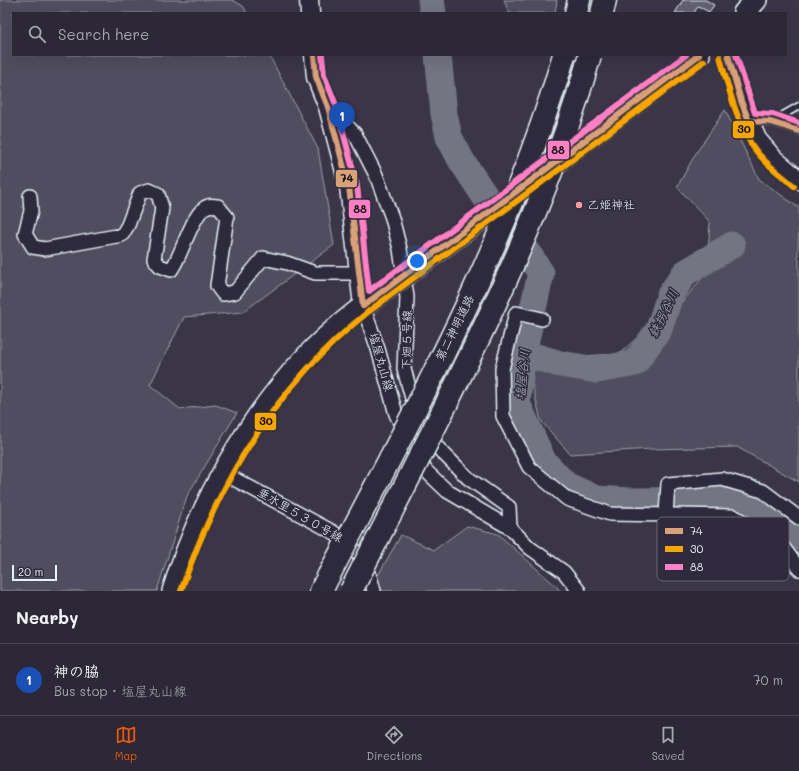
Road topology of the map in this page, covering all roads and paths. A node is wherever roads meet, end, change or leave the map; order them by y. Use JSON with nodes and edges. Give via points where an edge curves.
{"nodes":[{"id":1,"x":309,"y":0,"type":"edge"},
{"id":2,"x":579,"y":0,"type":"edge"},
{"id":3,"x":756,"y":0,"type":"edge"},
{"id":4,"x":310,"y":12,"type":"edge"},
{"id":5,"x":576,"y":12,"type":"edge"},
{"id":6,"x":745,"y":12,"type":"edge"},
{"id":7,"x":314,"y":56,"type":"edge"},
{"id":8,"x":564,"y":56,"type":"edge"},
{"id":9,"x":590,"y":56,"type":"edge"},
{"id":10,"x":698,"y":56,"type":"edge"},
{"id":11,"x":728,"y":56,"type":"edge"},
{"id":12,"x":799,"y":106,"type":"edge"},
{"id":13,"x":328,"y":107,"type":"junction"},
{"id":14,"x":749,"y":122,"type":"junction"},
{"id":15,"x":771,"y":122,"type":"junction"},
{"id":16,"x":799,"y":131,"type":"edge"},
{"id":17,"x":799,"y":180,"type":"edge"},
{"id":18,"x":30,"y":196,"type":"dead end"},
{"id":19,"x":359,"y":273,"type":"junction"},
{"id":20,"x":363,"y":306,"type":"junction"},
{"id":21,"x":542,"y":319,"type":"dead end"},
{"id":22,"x":223,"y":473,"type":"junction"},
{"id":23,"x":666,"y":515,"type":"junction"},
{"id":24,"x":735,"y":517,"type":"edge"},
{"id":25,"x":799,"y":518,"type":"edge"},
{"id":26,"x":510,"y":528,"type":"junction"},
{"id":27,"x":789,"y":555,"type":"edge"},
{"id":28,"x":799,"y":568,"type":"edge"},
{"id":29,"x":325,"y":583,"type":"edge"},
{"id":30,"x":173,"y":591,"type":"edge"},
{"id":31,"x":351,"y":591,"type":"edge"},
{"id":32,"x":374,"y":591,"type":"edge"},
{"id":33,"x":579,"y":591,"type":"edge"}],
"edges":[{"from":1,"to":4,"type":"street"},
{"from":2,"to":5,"type":"highway"},
{"from":3,"to":6,"type":"main road"},
{"from":7,"to":13,"type":"street","name":"塩屋丸山線","via":[[316,77]]},
{"from":8,"to":29,"type":"highway","name":"第二神明道路","bridge":true,"via":[[538,138],[492,250],[430,380]]},
{"from":9,"to":31,"type":"highway","name":"第二神明道路","bridge":true,"via":[[560,146],[511,266],[452,391]]},
{"from":10,"to":20,"type":"main road","bridge":true},
{"from":11,"to":14,"type":"street"},
{"from":12,"to":15,"type":"lane"},
{"from":13,"to":19,"type":"street","name":"塩屋丸山線","via":[[349,187]]},
{"from":13,"to":26,"type":"street","name":"下畑５号線","via":[[355,134],[376,175],[392,218],[400,249],[407,297],[404,369],[424,429],[438,448],[468,478],[509,507]]},
{"from":14,"to":15,"type":"lane"},
{"from":14,"to":17,"type":"street","via":[[757,140],[774,160]]},
{"from":15,"to":16,"type":"lane"},
{"from":18,"to":19,"type":"street","via":[[31,211],[25,234],[33,247],[45,249],[122,235],[140,193],[149,190],[158,194],[162,208],[154,259],[160,266],[171,270],[178,261],[196,215],[207,206],[218,206],[227,217],[217,286],[223,294],[234,292],[263,258],[314,273]]},
{"from":19,"to":20,"type":"street","name":"塩屋丸山線"},
{"from":20,"to":22,"type":"main road","via":[[305,358],[261,413]]},
{"from":20,"to":26,"type":"street","name":"塩屋丸山線","via":[[396,414],[410,446],[426,471],[447,491]]},
{"from":21,"to":23,"type":"street","via":[[516,313],[502,369],[503,416],[529,466],[567,500],[610,514]]},
{"from":22,"to":30,"type":"main road","via":[[191,542]]},
{"from":22,"to":32,"type":"street","name":"垂水里５３０号線","via":[[333,532],[357,550],[370,575]]},
{"from":23,"to":24,"type":"street"},
{"from":23,"to":25,"type":"street","via":[[668,484],[722,479],[763,491]]},
{"from":26,"to":33,"type":"street","name":"塩屋丸山線","via":[[530,548],[564,572]]},
{"from":27,"to":28,"type":"street"}]}
